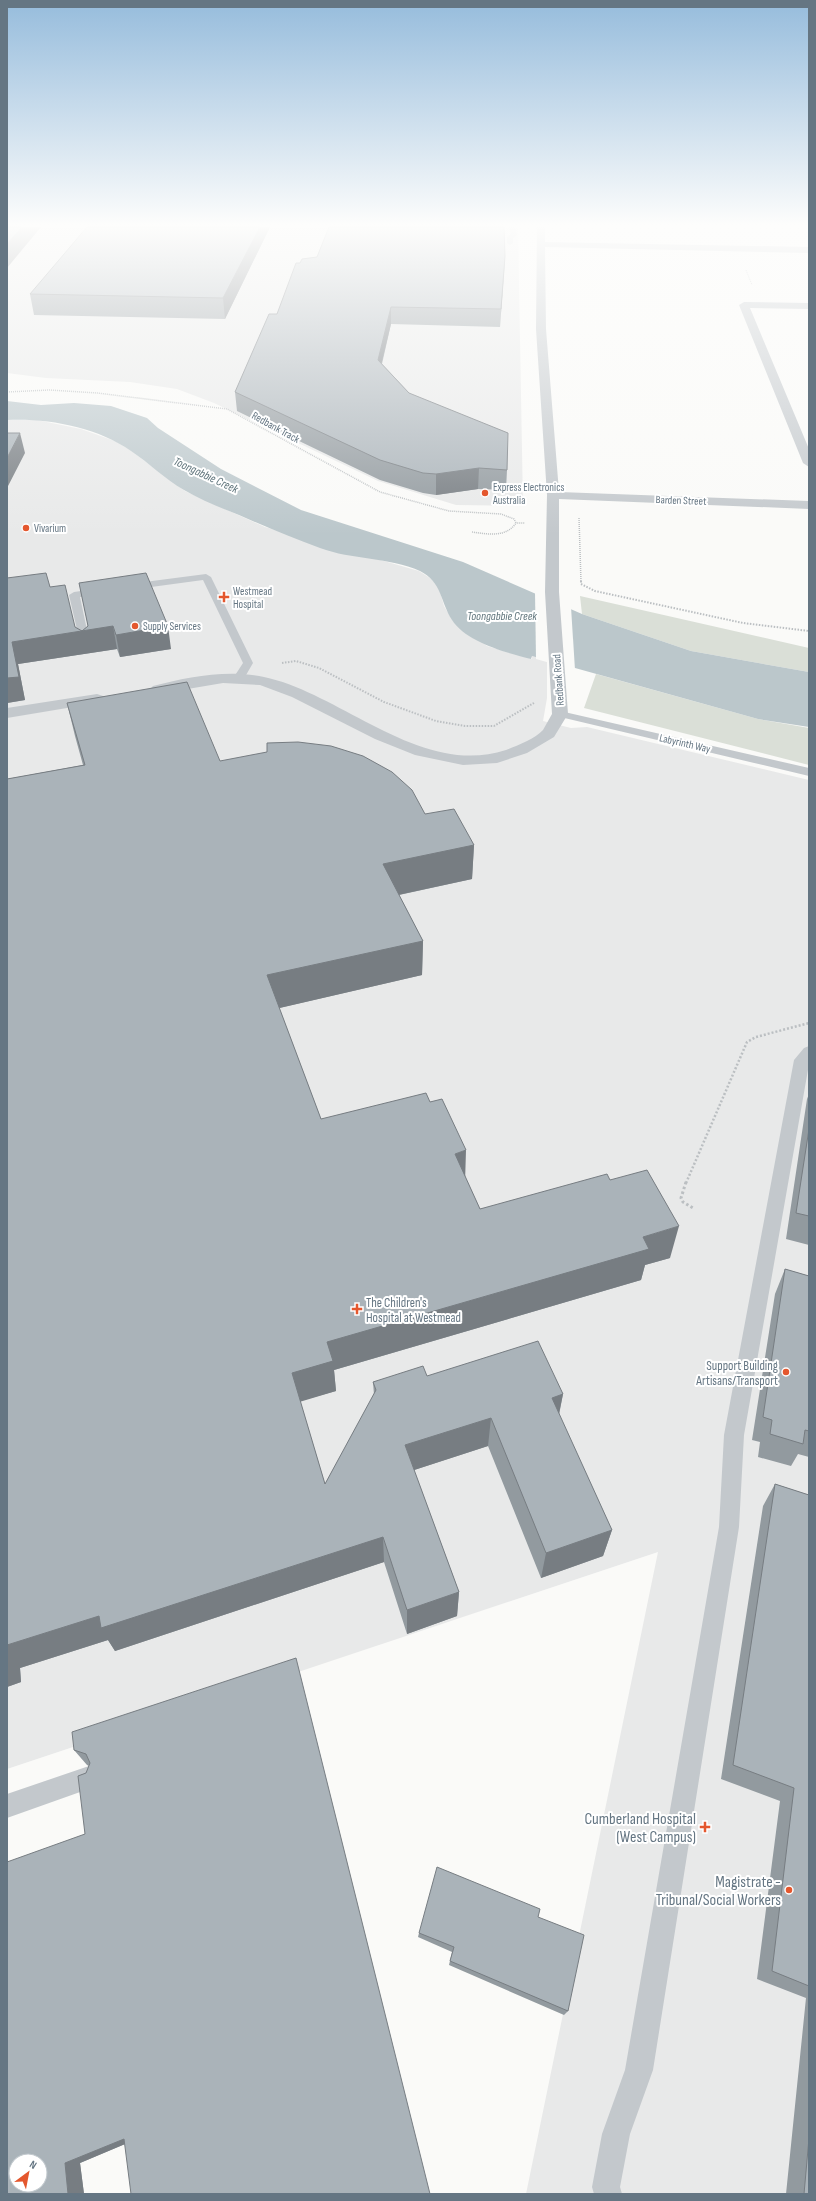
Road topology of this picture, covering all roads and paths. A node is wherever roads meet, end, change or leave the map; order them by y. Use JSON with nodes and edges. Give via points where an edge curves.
{"nodes":[{"id":1,"x":540,"y":330,"type":"edge"},
{"id":2,"x":754,"y":330,"type":"edge"},
{"id":3,"x":7,"y":392,"type":"edge"},
{"id":4,"x":809,"y":463,"type":"edge"},
{"id":5,"x":553,"y":495,"type":"junction"},
{"id":6,"x":809,"y":505,"type":"edge"},
{"id":7,"x":578,"y":511,"type":"dead end"},
{"id":8,"x":516,"y":523,"type":"junction"},
{"id":9,"x":525,"y":523,"type":"dead end"},
{"id":10,"x":472,"y":532,"type":"dead end"},
{"id":11,"x":809,"y":631,"type":"edge"},
{"id":12,"x":86,"y":649,"type":"edge"},
{"id":13,"x":280,"y":663,"type":"dead end"},
{"id":14,"x":238,"y":680,"type":"junction"},
{"id":15,"x":146,"y":691,"type":"edge"},
{"id":16,"x":115,"y":696,"type":"edge"},
{"id":17,"x":539,"y":702,"type":"dead end"},
{"id":18,"x":7,"y":713,"type":"edge"},
{"id":19,"x":560,"y":714,"type":"junction"},
{"id":20,"x":809,"y":772,"type":"edge"},
{"id":21,"x":809,"y":1023,"type":"edge"},
{"id":22,"x":809,"y":1052,"type":"edge"},
{"id":23,"x":693,"y":1208,"type":"dead end"},
{"id":24,"x":89,"y":1778,"type":"edge"},
{"id":25,"x":7,"y":1806,"type":"edge"},
{"id":26,"x":608,"y":2194,"type":"edge"}],
"edges":[{"from":1,"to":5,"type":"street","name":"Redbank Road"},
{"from":2,"to":4,"type":"street"},
{"from":3,"to":8,"type":"path","name":"Redbank Track","via":[[49,390],[227,409],[380,492],[449,511],[501,514]]},
{"from":5,"to":6,"type":"street","name":"Barden Street"},
{"from":5,"to":19,"type":"street","name":"Redbank Road","via":[[552,592]]},
{"from":7,"to":11,"type":"path","via":[[581,584],[588,588],[735,621]]},
{"from":8,"to":9,"type":"path","name":"Redbank Track"},
{"from":8,"to":10,"type":"path","via":[[509,531],[502,533]]},
{"from":12,"to":14,"type":"lane","via":[[74,595],[206,577],[248,663]]},
{"from":13,"to":17,"type":"path","via":[[296,661],[319,668],[384,702],[436,721],[465,726],[494,726]]},
{"from":14,"to":15,"type":"street","name":"Redbank Road","via":[[223,678]]},
{"from":14,"to":19,"type":"street","name":"Redbank Road","via":[[262,682],[296,694],[381,736],[420,752],[463,760],[497,758],[521,750],[548,734]]},
{"from":16,"to":18,"type":"street"},
{"from":19,"to":20,"type":"lane","name":"Labyrinth Way"},
{"from":21,"to":23,"type":"path","via":[[756,1037],[747,1042],[680,1197]]},
{"from":22,"to":26,"type":"lane","via":[[802,1060],[734,1435],[729,1527],[639,2070],[616,2134],[606,2187]]},
{"from":24,"to":25,"type":"lane"}]}
